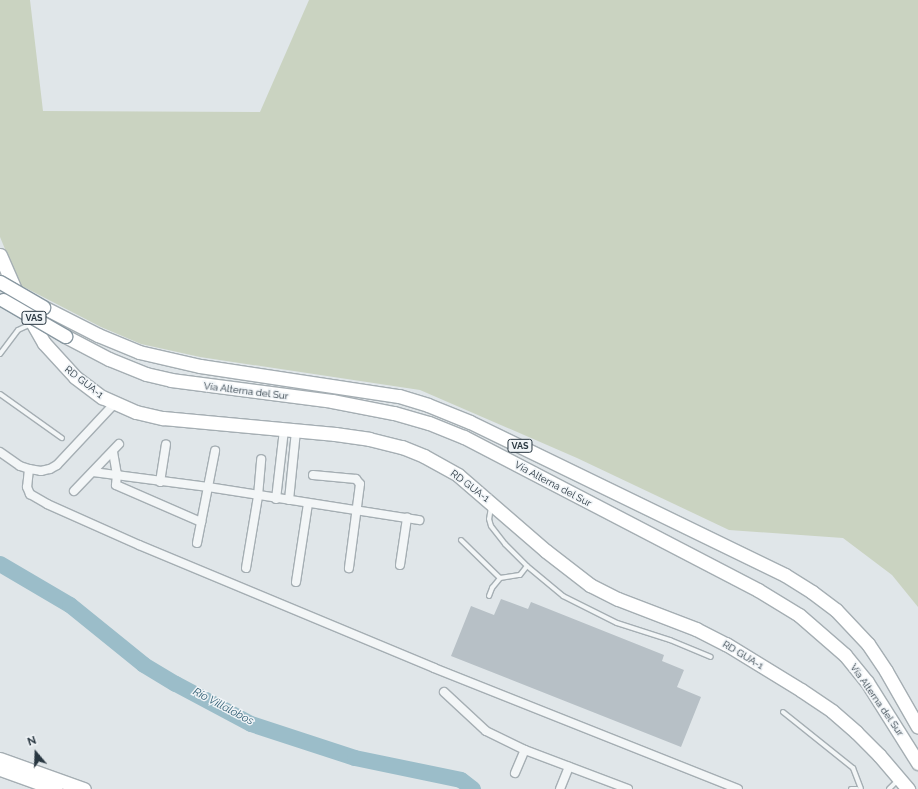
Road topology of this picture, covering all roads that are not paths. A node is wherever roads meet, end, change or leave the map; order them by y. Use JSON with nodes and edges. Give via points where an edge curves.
{"nodes":[{"id":1,"x":0,"y":255,"type":"edge"},
{"id":2,"x":0,"y":282,"type":"edge"},
{"id":3,"x":2,"y":299,"type":"edge"},
{"id":4,"x":32,"y":324,"type":"junction"},
{"id":5,"x":0,"y":354,"type":"edge"},
{"id":6,"x":0,"y":394,"type":"edge"},
{"id":7,"x":115,"y":403,"type":"junction"},
{"id":8,"x":290,"y":431,"type":"junction"},
{"id":9,"x":62,"y":438,"type":"dead end"},
{"id":10,"x":119,"y":444,"type":"dead end"},
{"id":11,"x":166,"y":444,"type":"dead end"},
{"id":12,"x":216,"y":451,"type":"dead end"},
{"id":13,"x":0,"y":452,"type":"edge"},
{"id":14,"x":113,"y":452,"type":"junction"},
{"id":15,"x":261,"y":459,"type":"dead end"},
{"id":16,"x":28,"y":469,"type":"junction"},
{"id":17,"x":93,"y":472,"type":"junction"},
{"id":18,"x":117,"y":474,"type":"junction"},
{"id":19,"x":313,"y":475,"type":"dead end"},
{"id":20,"x":160,"y":482,"type":"junction"},
{"id":21,"x":208,"y":487,"type":"junction"},
{"id":22,"x":74,"y":491,"type":"dead end"},
{"id":23,"x":258,"y":496,"type":"junction"},
{"id":24,"x":276,"y":499,"type":"junction"},
{"id":25,"x":289,"y":500,"type":"junction"},
{"id":26,"x":491,"y":502,"type":"junction"},
{"id":27,"x":308,"y":504,"type":"junction"},
{"id":28,"x":357,"y":510,"type":"junction"},
{"id":29,"x":406,"y":518,"type":"junction"},
{"id":30,"x":419,"y":520,"type":"dead end"},
{"id":31,"x":201,"y":522,"type":"junction"},
{"id":32,"x":461,"y":540,"type":"dead end"},
{"id":33,"x":197,"y":543,"type":"dead end"},
{"id":34,"x":400,"y":565,"type":"dead end"},
{"id":35,"x":527,"y":566,"type":"junction"},
{"id":36,"x":246,"y":568,"type":"dead end"},
{"id":37,"x":349,"y":568,"type":"dead end"},
{"id":38,"x":500,"y":578,"type":"junction"},
{"id":39,"x":296,"y":582,"type":"dead end"},
{"id":40,"x":489,"y":596,"type":"dead end"},
{"id":41,"x":711,"y":657,"type":"dead end"},
{"id":42,"x":444,"y":692,"type":"dead end"},
{"id":43,"x":783,"y":712,"type":"dead end"},
{"id":44,"x":918,"y":727,"type":"edge"},
{"id":45,"x":525,"y":750,"type":"junction"},
{"id":46,"x":0,"y":759,"type":"edge"},
{"id":47,"x":918,"y":762,"type":"edge"},
{"id":48,"x":569,"y":767,"type":"junction"},
{"id":49,"x":0,"y":769,"type":"edge"},
{"id":50,"x":516,"y":773,"type":"dead end"},
{"id":51,"x":904,"y":784,"type":"edge"},
{"id":52,"x":609,"y":785,"type":"edge"},
{"id":53,"x":56,"y":789,"type":"edge"},
{"id":54,"x":84,"y":789,"type":"edge"},
{"id":55,"x":560,"y":789,"type":"edge"},
{"id":56,"x":628,"y":789,"type":"edge"},
{"id":57,"x":738,"y":789,"type":"edge"},
{"id":58,"x":851,"y":789,"type":"edge"},
{"id":59,"x":857,"y":789,"type":"edge"},
{"id":60,"x":861,"y":789,"type":"edge"},
{"id":61,"x":889,"y":789,"type":"edge"}],
"edges":[{"from":1,"to":4,"type":"main road","name":"RD GUA-1"},
{"from":2,"to":44,"type":"main road","name":"Vía Alterna del Sur","number":"VAS","bridge":true,"via":[[98,335],[138,352],[200,366],[399,396],[428,404],[470,422],[773,569],[812,592],[836,610],[868,644]]},
{"from":3,"to":47,"type":"main road","name":"Vía Alterna del Sur","number":"VAS","bridge":true,"via":[[109,359],[152,375],[394,413],[464,437],[758,590],[800,615],[845,655],[863,677]]},
{"from":4,"to":5,"type":"lane","via":[[18,330]]},
{"from":4,"to":7,"type":"main road","name":"RD GUA-1","via":[[44,343],[75,377],[102,397]]},
{"from":6,"to":9,"type":"lane"},
{"from":7,"to":8,"type":"main road","name":"RD GUA-1","via":[[136,412],[163,418]]},
{"from":7,"to":16,"type":"street","via":[[57,465],[41,471]]},
{"from":8,"to":24,"type":"street"},
{"from":8,"to":25,"type":"street"},
{"from":8,"to":26,"type":"main road","name":"RD GUA-1","via":[[362,438],[402,448],[424,456],[458,475]]},
{"from":10,"to":14,"type":"street"},
{"from":11,"to":20,"type":"street"},
{"from":12,"to":21,"type":"street"},
{"from":13,"to":16,"type":"street"},
{"from":14,"to":17,"type":"street"},
{"from":14,"to":18,"type":"street"},
{"from":15,"to":23,"type":"street"},
{"from":16,"to":57,"type":"street","via":[[27,487],[30,494],[47,504],[434,668]]},
{"from":17,"to":18,"type":"street"},
{"from":17,"to":22,"type":"street"},
{"from":18,"to":20,"type":"street"},
{"from":18,"to":31,"type":"street","via":[[116,483],[120,487]]},
{"from":19,"to":28,"type":"street","via":[[359,481]]},
{"from":20,"to":21,"type":"street"},
{"from":21,"to":23,"type":"street"},
{"from":21,"to":31,"type":"street"},
{"from":23,"to":24,"type":"street"},
{"from":23,"to":36,"type":"street"},
{"from":24,"to":25,"type":"street"},
{"from":25,"to":27,"type":"street"},
{"from":26,"to":35,"type":"lane","via":[[491,526]]},
{"from":26,"to":51,"type":"main road","name":"RD GUA-1","via":[[546,551],[590,584],[618,599],[696,629],[726,644],[801,690],[856,732]]},
{"from":27,"to":28,"type":"street"},
{"from":27,"to":39,"type":"street"},
{"from":28,"to":29,"type":"street"},
{"from":28,"to":37,"type":"street"},
{"from":29,"to":30,"type":"street"},
{"from":29,"to":34,"type":"street"},
{"from":31,"to":33,"type":"street"},
{"from":32,"to":38,"type":"lane"},
{"from":35,"to":38,"type":"lane","via":[[520,575]]},
{"from":35,"to":41,"type":"lane","via":[[563,596],[592,611],[617,623],[670,640]]},
{"from":38,"to":40,"type":"lane"},
{"from":42,"to":45,"type":"street","via":[[486,731]]},
{"from":43,"to":60,"type":"lane","via":[[853,768]]},
{"from":45,"to":48,"type":"street"},
{"from":45,"to":50,"type":"street"},
{"from":46,"to":54,"type":"main road"},
{"from":48,"to":52,"type":"street"},
{"from":48,"to":55,"type":"street"},
{"from":49,"to":53,"type":"main road"},
{"from":51,"to":61,"type":"lane"},
{"from":52,"to":56,"type":"street"},
{"from":58,"to":59,"type":"lane"}]}
